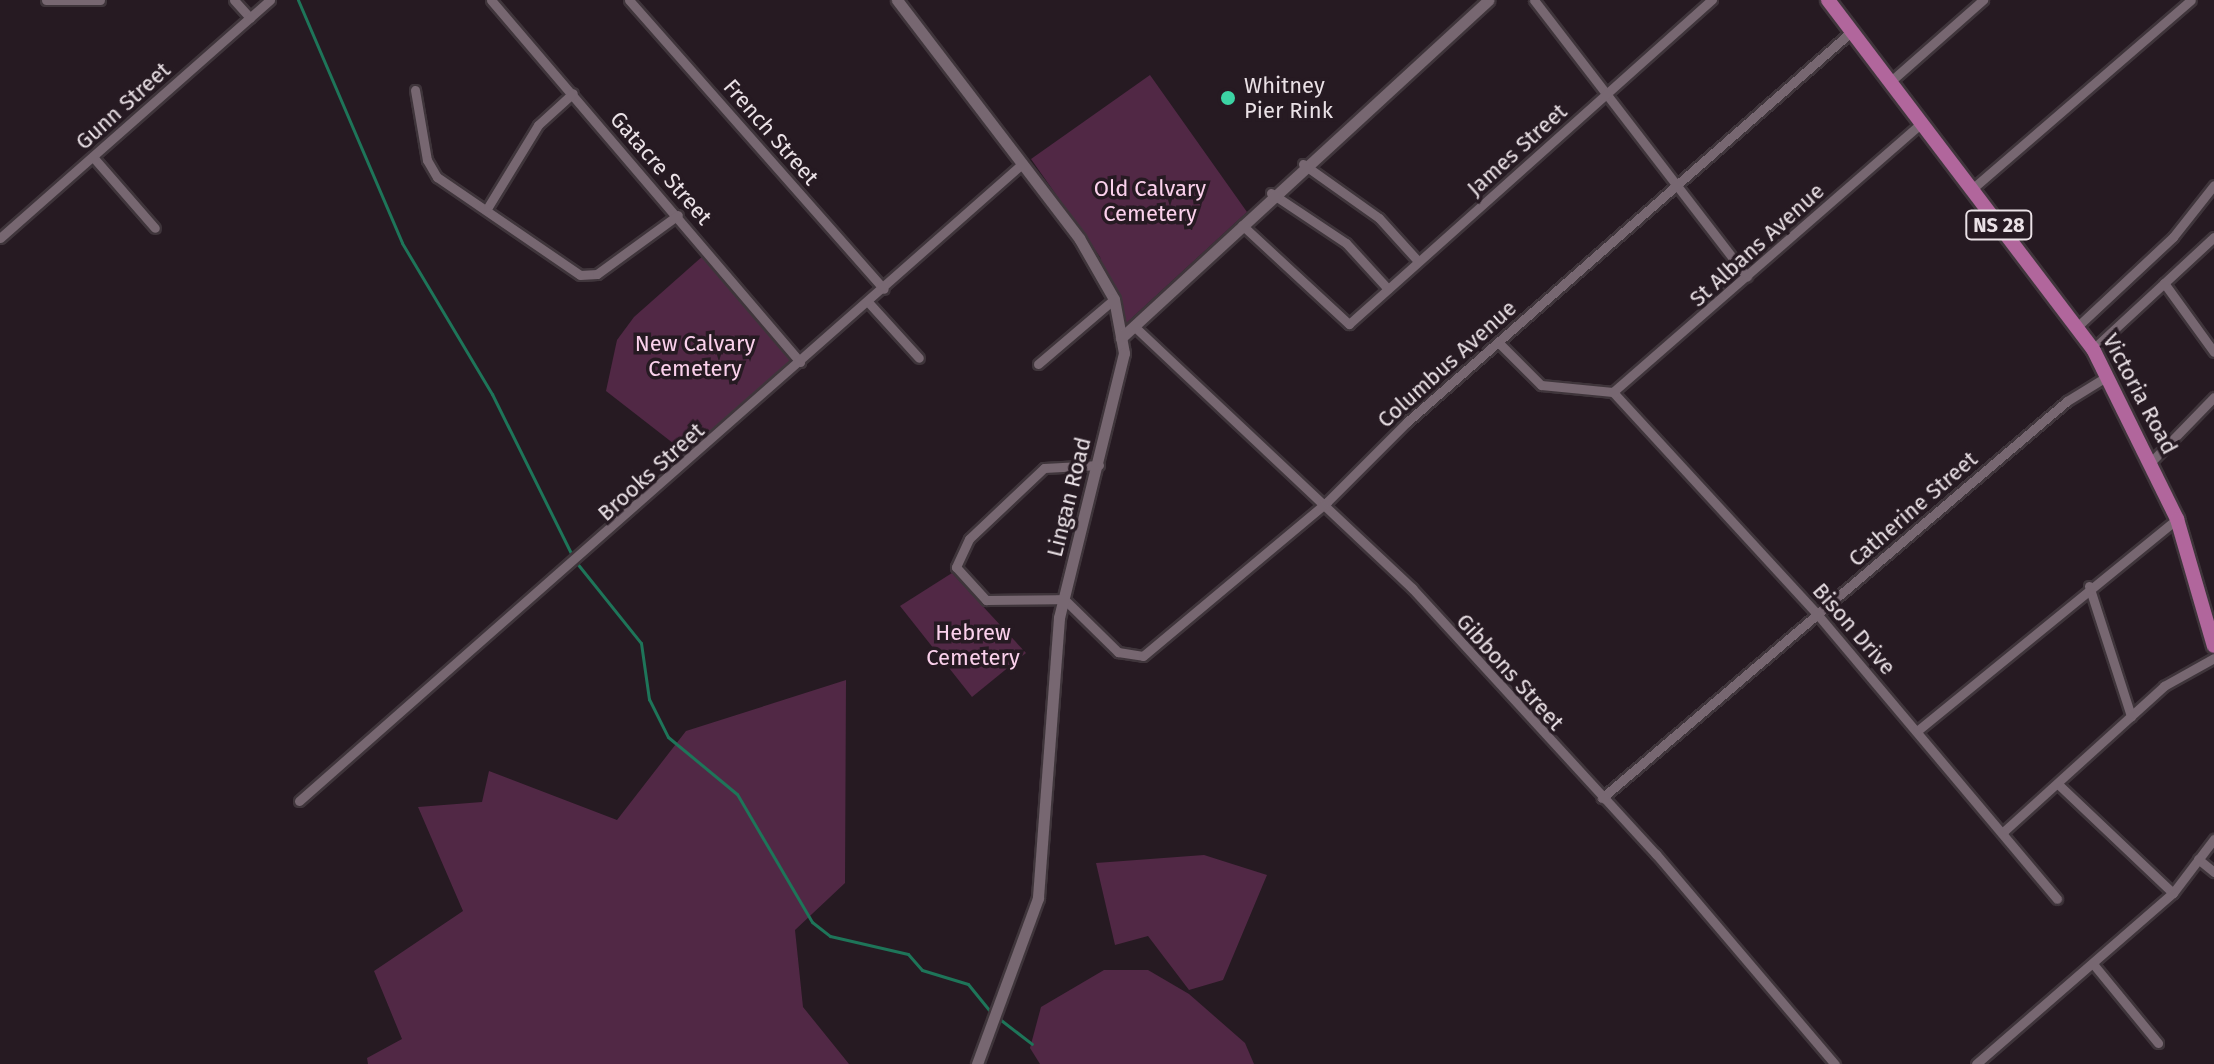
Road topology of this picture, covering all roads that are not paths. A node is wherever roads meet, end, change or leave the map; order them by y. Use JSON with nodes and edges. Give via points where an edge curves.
{"nodes":[{"id":1,"x":46,"y":0,"type":"edge"},
{"id":2,"x":100,"y":0,"type":"edge"},
{"id":3,"x":234,"y":0,"type":"edge"},
{"id":4,"x":270,"y":0,"type":"edge"},
{"id":5,"x":491,"y":0,"type":"edge"},
{"id":6,"x":629,"y":0,"type":"edge"},
{"id":7,"x":897,"y":0,"type":"edge"},
{"id":8,"x":1488,"y":0,"type":"edge"},
{"id":9,"x":1534,"y":0,"type":"edge"},
{"id":10,"x":1712,"y":0,"type":"edge"},
{"id":11,"x":1828,"y":0,"type":"edge"},
{"id":12,"x":1983,"y":0,"type":"edge"},
{"id":13,"x":2191,"y":0,"type":"edge"},
{"id":14,"x":250,"y":18,"type":"junction"},
{"id":15,"x":1852,"y":31,"type":"junction"},
{"id":16,"x":1891,"y":81,"type":"junction"},
{"id":17,"x":415,"y":90,"type":"dead end"},
{"id":18,"x":573,"y":93,"type":"junction"},
{"id":19,"x":1607,"y":94,"type":"junction"},
{"id":20,"x":1922,"y":122,"type":"junction"},
{"id":21,"x":93,"y":157,"type":"junction"},
{"id":22,"x":1022,"y":164,"type":"junction"},
{"id":23,"x":1303,"y":164,"type":"junction"},
{"id":24,"x":1678,"y":184,"type":"junction"},
{"id":25,"x":2214,"y":185,"type":"edge"},
{"id":26,"x":1972,"y":189,"type":"junction"},
{"id":27,"x":1271,"y":193,"type":"junction"},
{"id":28,"x":488,"y":207,"type":"junction"},
{"id":29,"x":678,"y":215,"type":"junction"},
{"id":30,"x":1242,"y":225,"type":"junction"},
{"id":31,"x":155,"y":228,"type":"dead end"},
{"id":32,"x":2214,"y":237,"type":"edge"},
{"id":33,"x":0,"y":238,"type":"edge"},
{"id":34,"x":1418,"y":261,"type":"junction"},
{"id":35,"x":1747,"y":277,"type":"junction"},
{"id":36,"x":2164,"y":283,"type":"junction"},
{"id":37,"x":884,"y":289,"type":"junction"},
{"id":38,"x":1388,"y":289,"type":"junction"},
{"id":39,"x":1114,"y":299,"type":"junction"},
{"id":40,"x":869,"y":303,"type":"junction"},
{"id":41,"x":2079,"y":325,"type":"junction"},
{"id":42,"x":1135,"y":327,"type":"junction"},
{"id":43,"x":1121,"y":338,"type":"junction"},
{"id":44,"x":1498,"y":342,"type":"junction"},
{"id":45,"x":2093,"y":349,"type":"junction"},
{"id":46,"x":2214,"y":352,"type":"edge"},
{"id":47,"x":919,"y":358,"type":"dead end"},
{"id":48,"x":800,"y":362,"type":"junction"},
{"id":49,"x":1038,"y":364,"type":"dead end"},
{"id":50,"x":2106,"y":377,"type":"junction"},
{"id":51,"x":1613,"y":392,"type":"junction"},
{"id":52,"x":2214,"y":397,"type":"edge"},
{"id":53,"x":2152,"y":461,"type":"junction"},
{"id":54,"x":1099,"y":465,"type":"junction"},
{"id":55,"x":1327,"y":502,"type":"junction"},
{"id":56,"x":2177,"y":519,"type":"junction"},
{"id":57,"x":2089,"y":586,"type":"junction"},
{"id":58,"x":1064,"y":599,"type":"junction"},
{"id":59,"x":1818,"y":615,"type":"junction"},
{"id":60,"x":2214,"y":646,"type":"edge"},
{"id":61,"x":2214,"y":658,"type":"edge"},
{"id":62,"x":2131,"y":716,"type":"junction"},
{"id":63,"x":1917,"y":731,"type":"junction"},
{"id":64,"x":2059,"y":785,"type":"junction"},
{"id":65,"x":1602,"y":798,"type":"junction"},
{"id":66,"x":299,"y":801,"type":"dead end"},
{"id":67,"x":2002,"y":833,"type":"junction"},
{"id":68,"x":2214,"y":839,"type":"edge"},
{"id":69,"x":2198,"y":859,"type":"junction"},
{"id":70,"x":2214,"y":872,"type":"edge"},
{"id":71,"x":2173,"y":893,"type":"junction"},
{"id":72,"x":2057,"y":899,"type":"dead end"},
{"id":73,"x":2094,"y":965,"type":"junction"},
{"id":74,"x":2158,"y":1043,"type":"dead end"},
{"id":75,"x":977,"y":1064,"type":"edge"},
{"id":76,"x":1835,"y":1064,"type":"edge"},
{"id":77,"x":1976,"y":1064,"type":"edge"}],
"edges":[{"from":1,"to":2,"type":"street"},
{"from":3,"to":14,"type":"street"},
{"from":4,"to":14,"type":"street","name":"Gunn Street"},
{"from":5,"to":18,"type":"street","name":"Gatacre Street"},
{"from":6,"to":37,"type":"street","name":"French Street"},
{"from":7,"to":22,"type":"street","name":"Lingan Road"},
{"from":8,"to":23,"type":"street"},
{"from":9,"to":19,"type":"street"},
{"from":10,"to":19,"type":"street","name":"James Street"},
{"from":11,"to":15,"type":"main road","name":"Victoria Road","number":"NS 28"},
{"from":12,"to":16,"type":"street"},
{"from":13,"to":26,"type":"street"},
{"from":14,"to":21,"type":"street","name":"Gunn Street"},
{"from":15,"to":16,"type":"main road","name":"Victoria Road","number":"NS 28"},
{"from":15,"to":24,"type":"street","name":"Columbus Avenue"},
{"from":16,"to":20,"type":"main road","name":"Victoria Road","number":"NS 28"},
{"from":17,"to":28,"type":"street","via":[[432,170]]},
{"from":18,"to":28,"type":"street","via":[[538,125]]},
{"from":18,"to":29,"type":"street","name":"Gatacre Street"},
{"from":19,"to":24,"type":"street"},
{"from":19,"to":34,"type":"street","name":"James Street"},
{"from":20,"to":26,"type":"main road","name":"Victoria Road","number":"NS 28"},
{"from":20,"to":35,"type":"street","name":"St Albans Avenue"},
{"from":21,"to":31,"type":"street"},
{"from":21,"to":33,"type":"street","name":"Gunn Street"},
{"from":22,"to":37,"type":"street","name":"Brooks Street"},
{"from":22,"to":39,"type":"street","name":"Lingan Road"},
{"from":23,"to":27,"type":"street"},
{"from":23,"to":34,"type":"street","via":[[1379,218]]},
{"from":24,"to":35,"type":"street"},
{"from":24,"to":44,"type":"street","name":"Columbus Avenue"},
{"from":25,"to":41,"type":"street","via":[[2173,237]]},
{"from":26,"to":41,"type":"main road","name":"Victoria Road","number":"NS 28"},
{"from":27,"to":30,"type":"street"},
{"from":27,"to":38,"type":"street","via":[[1340,238]]},
{"from":28,"to":29,"type":"street","via":[[586,276]]},
{"from":29,"to":48,"type":"street","name":"Gatacre Street"},
{"from":30,"to":38,"type":"street","name":"James Street","via":[[1345,324]]},
{"from":30,"to":42,"type":"street"},
{"from":32,"to":36,"type":"street"},
{"from":34,"to":38,"type":"street","name":"James Street"},
{"from":35,"to":51,"type":"street","name":"St Albans Avenue"},
{"from":36,"to":45,"type":"street"},
{"from":36,"to":46,"type":"street"},
{"from":37,"to":40,"type":"street","name":"Brooks Street"},
{"from":39,"to":43,"type":"street","name":"Lingan Road"},
{"from":39,"to":49,"type":"street"},
{"from":40,"to":47,"type":"street"},
{"from":40,"to":48,"type":"street","name":"Brooks Street"},
{"from":41,"to":45,"type":"main road","name":"Victoria Road","number":"NS 28"},
{"from":42,"to":43,"type":"street"},
{"from":42,"to":55,"type":"street","name":"Gibbons Street"},
{"from":43,"to":54,"type":"street","name":"Lingan Road","via":[[1124,365]]},
{"from":44,"to":51,"type":"street","via":[[1549,388]]},
{"from":44,"to":55,"type":"street","name":"Columbus Avenue"},
{"from":45,"to":50,"type":"main road","name":"Victoria Road","number":"NS 28"},
{"from":48,"to":66,"type":"street","name":"Brooks Street"},
{"from":50,"to":53,"type":"main road","name":"Victoria Road","number":"NS 28"},
{"from":50,"to":59,"type":"street","name":"Catherine Street","via":[[2055,411]]},
{"from":51,"to":59,"type":"street","name":"Bison Drive"},
{"from":52,"to":53,"type":"street"},
{"from":53,"to":56,"type":"main road","name":"Victoria Road","number":"NS 28"},
{"from":54,"to":58,"type":"street","name":"Lingan Road"},
{"from":54,"to":58,"type":"street","via":[[1048,465],[957,556],[960,576],[986,600]]},
{"from":55,"to":58,"type":"street","name":"Columbus Avenue","via":[[1143,656],[1118,652]]},
{"from":55,"to":65,"type":"street","name":"Gibbons Street"},
{"from":56,"to":57,"type":"street"},
{"from":56,"to":60,"type":"main road","name":"Victoria Road","number":"NS 28"},
{"from":57,"to":62,"type":"street"},
{"from":57,"to":63,"type":"street"},
{"from":58,"to":75,"type":"street","name":"Lingan Road","via":[[1038,898]]},
{"from":59,"to":63,"type":"street","name":"Bison Drive"},
{"from":59,"to":65,"type":"street","name":"Catherine Street"},
{"from":61,"to":62,"type":"street","via":[[2164,686]]},
{"from":62,"to":64,"type":"street"},
{"from":63,"to":67,"type":"street","name":"Bison Drive"},
{"from":64,"to":67,"type":"street"},
{"from":64,"to":71,"type":"street"},
{"from":65,"to":76,"type":"street","name":"Gibbons Street"},
{"from":67,"to":72,"type":"street","name":"Bison Drive"},
{"from":68,"to":69,"type":"street"},
{"from":69,"to":70,"type":"street"},
{"from":69,"to":71,"type":"street"},
{"from":71,"to":73,"type":"street"},
{"from":73,"to":74,"type":"street"},
{"from":73,"to":77,"type":"street"}]}
